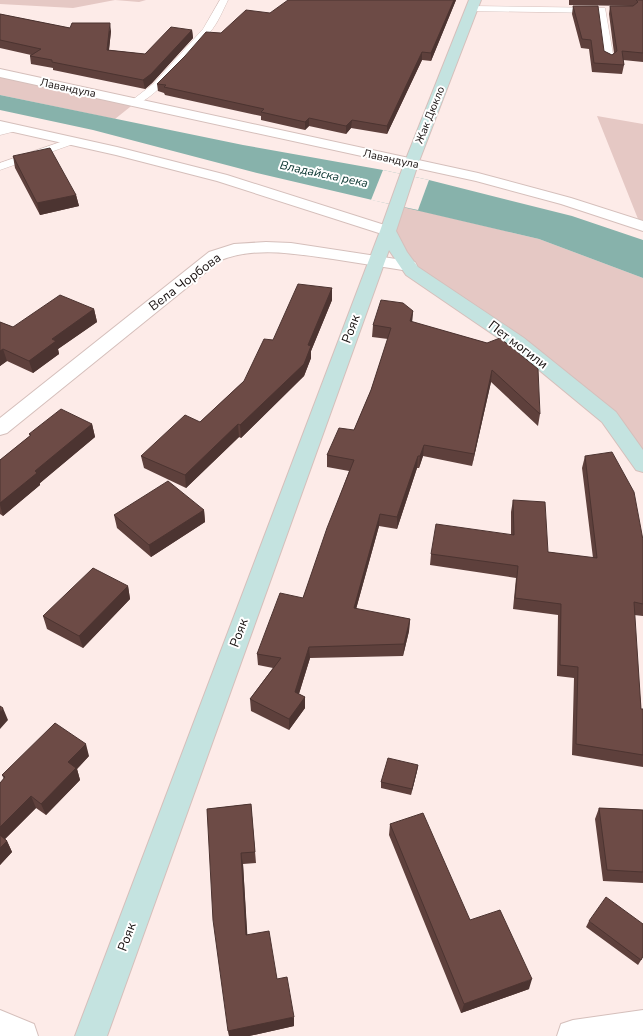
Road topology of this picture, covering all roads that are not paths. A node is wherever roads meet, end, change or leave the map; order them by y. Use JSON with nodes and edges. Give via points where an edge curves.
{"nodes":[{"id":1,"x":224,"y":0,"type":"edge"},
{"id":2,"x":474,"y":4,"type":"edge"},
{"id":3,"x":609,"y":60,"type":"edge"},
{"id":4,"x":0,"y":73,"type":"edge"},
{"id":5,"x":135,"y":103,"type":"junction"},
{"id":6,"x":0,"y":125,"type":"edge"},
{"id":7,"x":16,"y":128,"type":"junction"},
{"id":8,"x":0,"y":132,"type":"edge"},
{"id":9,"x":72,"y":141,"type":"junction"},
{"id":10,"x":0,"y":167,"type":"edge"},
{"id":11,"x":409,"y":170,"type":"junction"},
{"id":12,"x":643,"y":226,"type":"edge"},
{"id":13,"x":388,"y":231,"type":"junction"},
{"id":14,"x":376,"y":261,"type":"junction"},
{"id":15,"x":408,"y":266,"type":"junction"},
{"id":16,"x":0,"y":428,"type":"edge"},
{"id":17,"x":643,"y":465,"type":"edge"},
{"id":18,"x":0,"y":1026,"type":"edge"},
{"id":19,"x":643,"y":1026,"type":"edge"},
{"id":20,"x":22,"y":1036,"type":"edge"},
{"id":21,"x":91,"y":1036,"type":"edge"},
{"id":22,"x":573,"y":1036,"type":"edge"}],
"edges":[{"from":1,"to":5,"type":"lane","via":[[207,30],[158,86]]},
{"from":2,"to":3,"type":"lane","via":[[606,10]]},
{"from":2,"to":11,"type":"street","name":"Жак Дюкло"},
{"from":4,"to":5,"type":"street","name":"Лавандула"},
{"from":5,"to":11,"type":"street","name":"Лавандула"},
{"from":6,"to":7,"type":"street"},
{"from":7,"to":8,"type":"lane"},
{"from":7,"to":9,"type":"street"},
{"from":9,"to":10,"type":"lane"},
{"from":9,"to":13,"type":"street","via":[[222,178]]},
{"from":11,"to":12,"type":"street","name":"Лавандула","via":[[524,188]]},
{"from":11,"to":13,"type":"street","name":"Жак Дюкло"},
{"from":13,"to":14,"type":"street","name":"Рояк"},
{"from":13,"to":15,"type":"street","name":"Пет могили"},
{"from":14,"to":15,"type":"street","name":"Вела Чорбова"},
{"from":14,"to":16,"type":"street","name":"Вела Чорбова","via":[[291,248],[266,247],[234,249],[215,256]]},
{"from":14,"to":21,"type":"street","name":"Рояк"},
{"from":15,"to":17,"type":"street","name":"Пет могили","via":[[517,342],[609,416]]},
{"from":18,"to":20,"type":"street"},
{"from":19,"to":22,"type":"street"}]}
